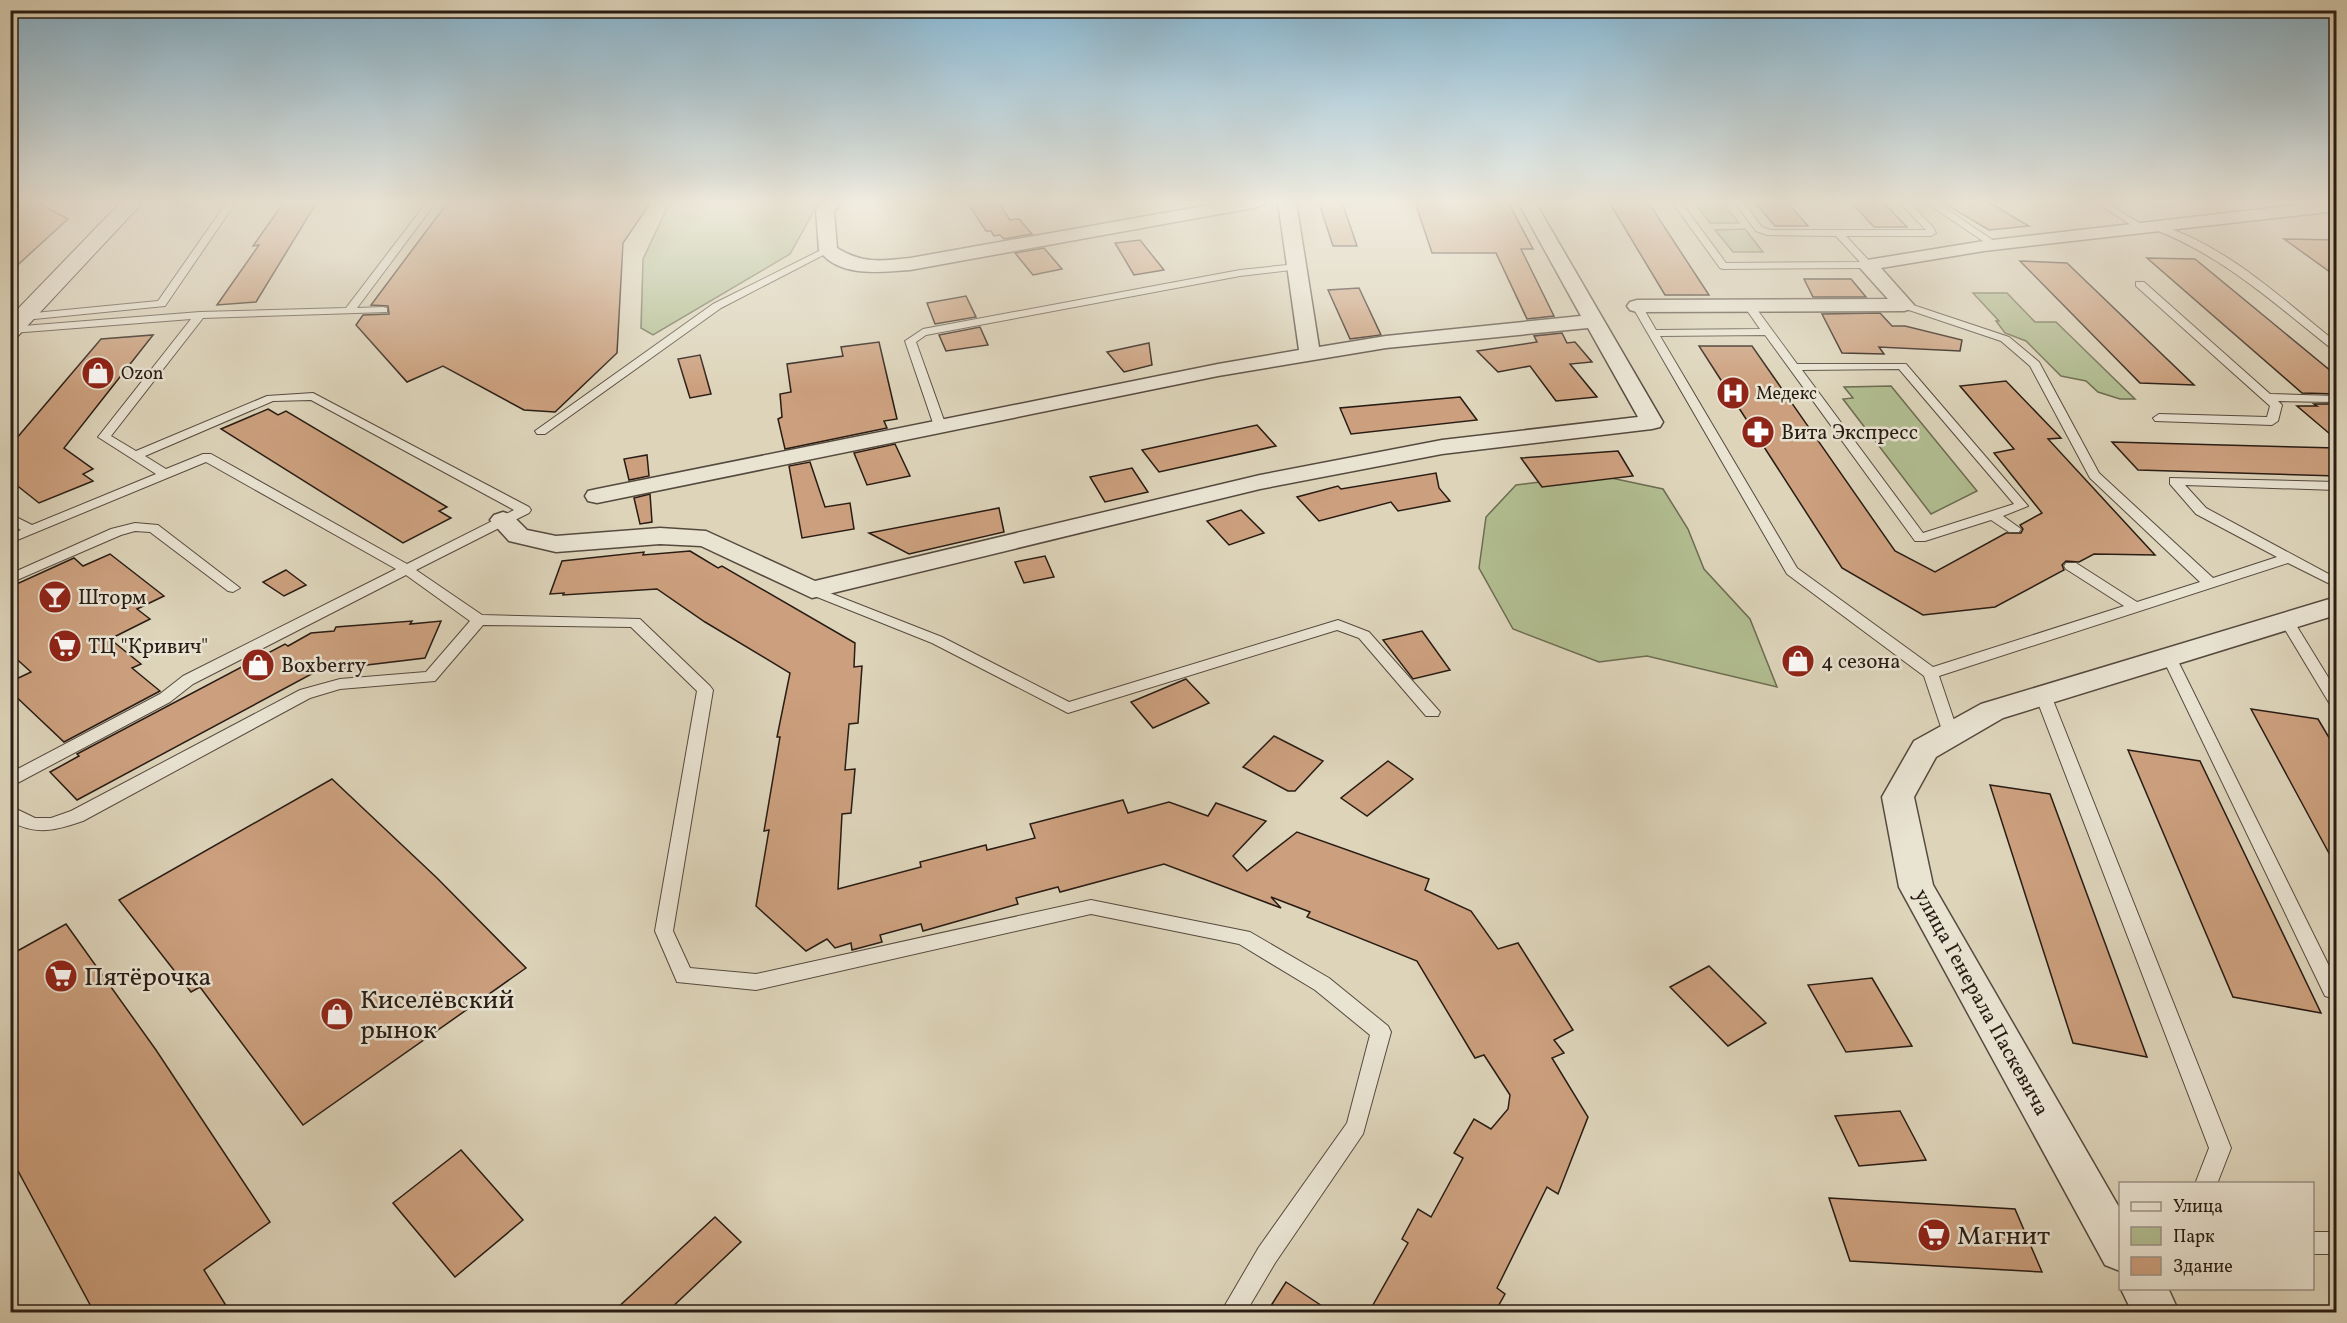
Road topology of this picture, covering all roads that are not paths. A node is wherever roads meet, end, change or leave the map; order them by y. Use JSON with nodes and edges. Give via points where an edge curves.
{"nodes":[{"id":1,"x":74,"y":264,"type":"edge"},
{"id":2,"x":189,"y":264,"type":"edge"},
{"id":3,"x":385,"y":264,"type":"edge"},
{"id":4,"x":801,"y":264,"type":"edge"},
{"id":5,"x":853,"y":264,"type":"edge"},
{"id":6,"x":911,"y":264,"type":"edge"},
{"id":7,"x":1296,"y":264,"type":"edge"},
{"id":8,"x":1562,"y":264,"type":"edge"},
{"id":9,"x":1721,"y":264,"type":"edge"},
{"id":10,"x":1876,"y":264,"type":"edge"},
{"id":11,"x":2228,"y":264,"type":"edge"},
{"id":12,"x":1868,"y":265,"type":"junction"},
{"id":13,"x":1297,"y":267,"type":"junction"},
{"id":14,"x":2140,"y":284,"type":"dead end"},
{"id":15,"x":1904,"y":305,"type":"junction"},
{"id":16,"x":1637,"y":306,"type":"joint"},
{"id":17,"x":1749,"y":306,"type":"junction"},
{"id":18,"x":383,"y":309,"type":"dead end"},
{"id":19,"x":350,"y":310,"type":"junction"},
{"id":20,"x":200,"y":315,"type":"junction"},
{"id":21,"x":1595,"y":321,"type":"junction"},
{"id":22,"x":15,"y":326,"type":"edge"},
{"id":23,"x":1769,"y":332,"type":"junction"},
{"id":24,"x":1652,"y":333,"type":"junction"},
{"id":25,"x":2337,"y":346,"type":"edge"},
{"id":26,"x":1310,"y":355,"type":"junction"},
{"id":27,"x":1794,"y":367,"type":"junction"},
{"id":28,"x":2267,"y":397,"type":"junction"},
{"id":29,"x":2337,"y":399,"type":"edge"},
{"id":30,"x":2159,"y":418,"type":"dead end"},
{"id":31,"x":940,"y":426,"type":"junction"},
{"id":32,"x":541,"y":431,"type":"dead end"},
{"id":33,"x":135,"y":456,"type":"junction"},
{"id":34,"x":165,"y":474,"type":"junction"},
{"id":35,"x":2337,"y":486,"type":"edge"},
{"id":36,"x":597,"y":496,"type":"dead end"},
{"id":37,"x":1992,"y":515,"type":"junction"},
{"id":38,"x":10,"y":518,"type":"edge"},
{"id":39,"x":502,"y":520,"type":"junction"},
{"id":40,"x":2014,"y":529,"type":"dead end"},
{"id":41,"x":32,"y":530,"type":"junction"},
{"id":42,"x":10,"y":539,"type":"edge"},
{"id":43,"x":2289,"y":558,"type":"junction"},
{"id":44,"x":2072,"y":566,"type":"dead end"},
{"id":45,"x":404,"y":568,"type":"junction"},
{"id":46,"x":10,"y":579,"type":"edge"},
{"id":47,"x":2210,"y":583,"type":"junction"},
{"id":48,"x":2337,"y":583,"type":"edge"},
{"id":49,"x":233,"y":588,"type":"dead end"},
{"id":50,"x":812,"y":590,"type":"junction"},
{"id":51,"x":2337,"y":606,"type":"edge"},
{"id":52,"x":2135,"y":607,"type":"junction"},
{"id":53,"x":479,"y":620,"type":"junction"},
{"id":54,"x":2288,"y":623,"type":"junction"},
{"id":55,"x":2169,"y":657,"type":"junction"},
{"id":56,"x":1931,"y":673,"type":"junction"},
{"id":57,"x":2043,"y":695,"type":"junction"},
{"id":58,"x":2337,"y":702,"type":"edge"},
{"id":59,"x":1432,"y":712,"type":"dead end"},
{"id":60,"x":1951,"y":735,"type":"junction"},
{"id":61,"x":10,"y":781,"type":"edge"},
{"id":62,"x":10,"y":812,"type":"edge"},
{"id":63,"x":2332,"y":990,"type":"dead end"},
{"id":64,"x":2207,"y":1182,"type":"edge"},
{"id":65,"x":2337,"y":1243,"type":"edge"},
{"id":66,"x":2314,"y":1244,"type":"edge"},
{"id":67,"x":2119,"y":1246,"type":"edge"},
{"id":68,"x":2143,"y":1290,"type":"edge"},
{"id":69,"x":1233,"y":1312,"type":"edge"},
{"id":70,"x":2157,"y":1312,"type":"edge"}],
"edges":[{"from":1,"to":22,"type":"street"},
{"from":2,"to":22,"type":"lane","via":[[161,304]]},
{"from":3,"to":19,"type":"lane"},
{"from":4,"to":32,"type":"lane","via":[[717,306]]},
{"from":5,"to":6,"type":"street","via":[[876,267]]},
{"from":7,"to":13,"type":"street"},
{"from":8,"to":21,"type":"street"},
{"from":9,"to":12,"type":"lane"},
{"from":10,"to":12,"type":"street"},
{"from":11,"to":25,"type":"lane"},
{"from":12,"to":15,"type":"street"},
{"from":13,"to":26,"type":"street"},
{"from":13,"to":31,"type":"lane","via":[[1240,273],[923,332],[910,341]]},
{"from":14,"to":28,"type":"lane"},
{"from":15,"to":17,"type":"street"},
{"from":15,"to":47,"type":"lane","via":[[2005,339],[2036,364],[2094,475]]},
{"from":16,"to":17,"type":"street"},
{"from":16,"to":24,"type":"lane"},
{"from":17,"to":23,"type":"lane"},
{"from":18,"to":19,"type":"lane"},
{"from":19,"to":20,"type":"lane"},
{"from":20,"to":22,"type":"lane"},
{"from":20,"to":33,"type":"lane","via":[[104,436]]},
{"from":21,"to":26,"type":"street","via":[[1386,342]]},
{"from":21,"to":50,"type":"street","via":[[1652,422],[1442,447],[1260,482]]},
{"from":23,"to":24,"type":"lane"},
{"from":23,"to":27,"type":"lane"},
{"from":24,"to":56,"type":"lane","via":[[1792,571]]},
{"from":26,"to":31,"type":"street"},
{"from":27,"to":37,"type":"lane","via":[[1920,537]]},
{"from":27,"to":37,"type":"lane","via":[[1902,366],[2022,506]]},
{"from":28,"to":29,"type":"lane"},
{"from":28,"to":30,"type":"lane","via":[[2276,405],[2272,421]]},
{"from":31,"to":36,"type":"street"},
{"from":33,"to":34,"type":"lane"},
{"from":33,"to":39,"type":"lane","via":[[271,398],[313,396],[524,510]]},
{"from":34,"to":41,"type":"lane"},
{"from":34,"to":45,"type":"lane","via":[[207,456]]},
{"from":35,"to":43,"type":"lane","via":[[2174,481],[2201,511]]},
{"from":37,"to":40,"type":"lane"},
{"from":38,"to":41,"type":"lane"},
{"from":39,"to":45,"type":"lane"},
{"from":39,"to":50,"type":"street","via":[[518,536],[556,544],[660,536],[706,539]]},
{"from":41,"to":42,"type":"lane"},
{"from":43,"to":47,"type":"lane"},
{"from":43,"to":48,"type":"lane"},
{"from":44,"to":52,"type":"lane"},
{"from":45,"to":53,"type":"lane"},
{"from":45,"to":61,"type":"lane","via":[[188,680],[165,698]]},
{"from":46,"to":49,"type":"lane","via":[[135,527],[153,528]]},
{"from":47,"to":52,"type":"lane"},
{"from":50,"to":59,"type":"lane","via":[[937,640],[1068,708],[1338,625],[1364,635]]},
{"from":51,"to":54,"type":"street","name":"улица Генерала Паскевича"},
{"from":52,"to":56,"type":"lane"},
{"from":53,"to":62,"type":"lane","via":[[430,677],[340,684],[305,694],[77,816],[48,826],[24,822]]},
{"from":53,"to":69,"type":"lane","via":[[634,622],[705,690],[664,931],[684,976],[756,982],[1091,907],[1243,937],[1322,984],[1381,1032],[1356,1127]]},
{"from":54,"to":55,"type":"street","name":"улица Генерала Паскевича"},
{"from":54,"to":58,"type":"lane"},
{"from":55,"to":57,"type":"street","name":"улица Генерала Паскевича"},
{"from":55,"to":63,"type":"lane"},
{"from":56,"to":60,"type":"lane"},
{"from":57,"to":60,"type":"street","name":"улица Генерала Паскевича","via":[[1992,711]]},
{"from":57,"to":64,"type":"lane","via":[[2220,1148]]},
{"from":60,"to":67,"type":"street","name":"улица Генерала Паскевича","via":[[1925,749],[1898,797],[1916,887]]},
{"from":65,"to":66,"type":"lane"},
{"from":68,"to":70,"type":"street"}]}
